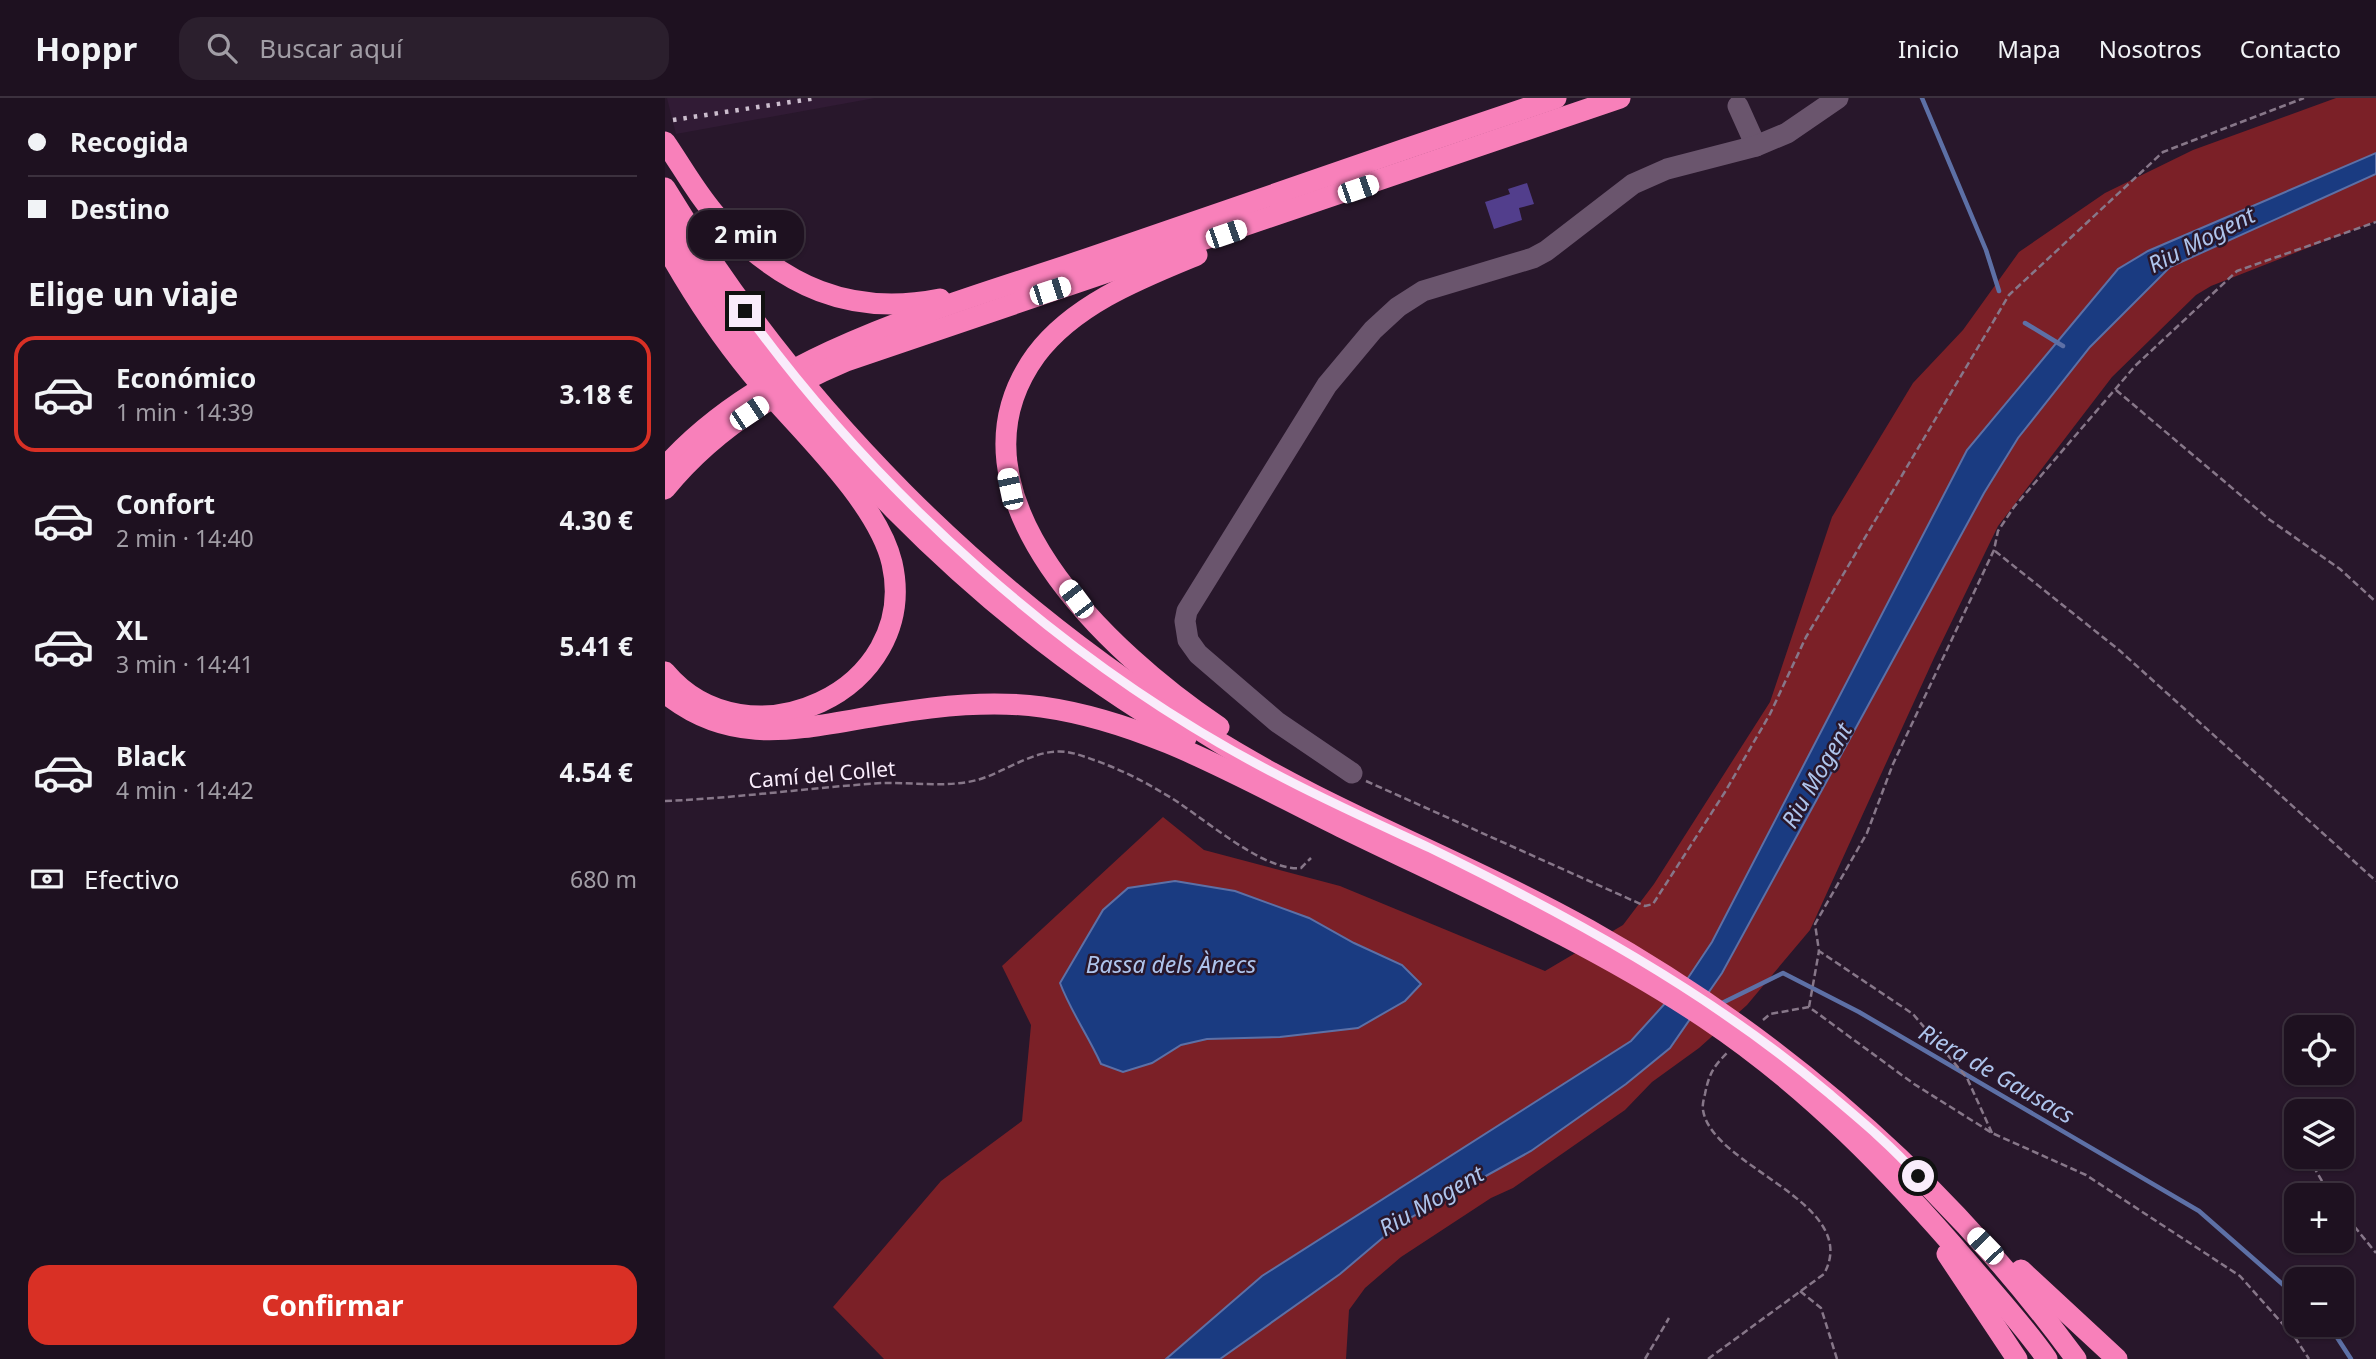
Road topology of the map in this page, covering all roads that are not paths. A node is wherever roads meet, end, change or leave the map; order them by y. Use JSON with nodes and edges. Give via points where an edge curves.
{"nodes":[{"id":1,"x":1556,"y":98,"type":"edge"},
{"id":2,"x":1620,"y":98,"type":"edge"},
{"id":3,"x":1838,"y":98,"type":"edge"},
{"id":4,"x":1738,"y":106,"type":"dead end"},
{"id":5,"x":665,"y":142,"type":"edge"},
{"id":6,"x":1756,"y":146,"type":"junction"},
{"id":7,"x":665,"y":188,"type":"edge"},
{"id":8,"x":665,"y":218,"type":"edge"},
{"id":9,"x":1226,"y":234,"type":"junction"},
{"id":10,"x":665,"y":245,"type":"edge"},
{"id":11,"x":1007,"y":285,"type":"junction"},
{"id":12,"x":863,"y":346,"type":"junction"},
{"id":13,"x":711,"y":432,"type":"junction"},
{"id":14,"x":665,"y":467,"type":"edge"},
{"id":15,"x":665,"y":489,"type":"edge"},
{"id":16,"x":665,"y":672,"type":"edge"},
{"id":17,"x":665,"y":693,"type":"edge"},
{"id":18,"x":1352,"y":773,"type":"road end"},
{"id":19,"x":1317,"y":805,"type":"junction"},
{"id":20,"x":1923,"y":1195,"type":"junction"},
{"id":21,"x":2017,"y":1359,"type":"edge"},
{"id":22,"x":2047,"y":1359,"type":"edge"},
{"id":23,"x":2076,"y":1359,"type":"edge"},
{"id":24,"x":2117,"y":1359,"type":"edge"}],
"edges":[{"from":1,"to":11,"type":"highway"},
{"from":2,"to":9,"type":"highway"},
{"from":3,"to":6,"type":"street","via":[[1787,133]]},
{"from":4,"to":6,"type":"street"},
{"from":5,"to":11,"type":"highway","via":[[719,219],[765,261],[822,292],[870,305],[912,304]]},
{"from":6,"to":18,"type":"street","via":[[1667,169],[1633,184],[1546,251],[1502,270],[1423,291],[1373,330],[1327,384],[1190,604],[1185,621],[1192,646],[1238,691],[1314,750]]},
{"from":7,"to":19,"type":"highway","via":[[770,344],[841,430],[933,524],[1048,624],[1142,693]]},
{"from":8,"to":19,"type":"highway","via":[[756,354],[809,418],[950,561],[1107,687],[1169,728]]},
{"from":9,"to":12,"type":"highway"},
{"from":9,"to":19,"type":"highway","via":[[1205,252],[1094,304],[1051,339],[1028,368],[1011,409],[1005,444],[1007,472],[1021,516],[1076,599],[1134,659]]},
{"from":10,"to":16,"type":"highway","via":[[709,318],[874,521],[891,559],[894,597],[883,642],[869,666],[848,686],[806,710],[768,716],[733,712],[697,698]]},
{"from":11,"to":12,"type":"highway"},
{"from":12,"to":13,"type":"highway"},
{"from":13,"to":14,"type":"highway"},
{"from":13,"to":15,"type":"highway"},
{"from":17,"to":19,"type":"highway","via":[[708,720],[764,731],[923,709],[998,704],[1043,707],[1145,734]]},
{"from":19,"to":20,"type":"highway","via":[[1579,934],[1781,1064],[1849,1133]]},
{"from":20,"to":21,"type":"highway","via":[[1959,1274]]},
{"from":20,"to":22,"type":"highway"},
{"from":20,"to":23,"type":"highway","via":[[2024,1290]]},
{"from":20,"to":24,"type":"highway"}]}
